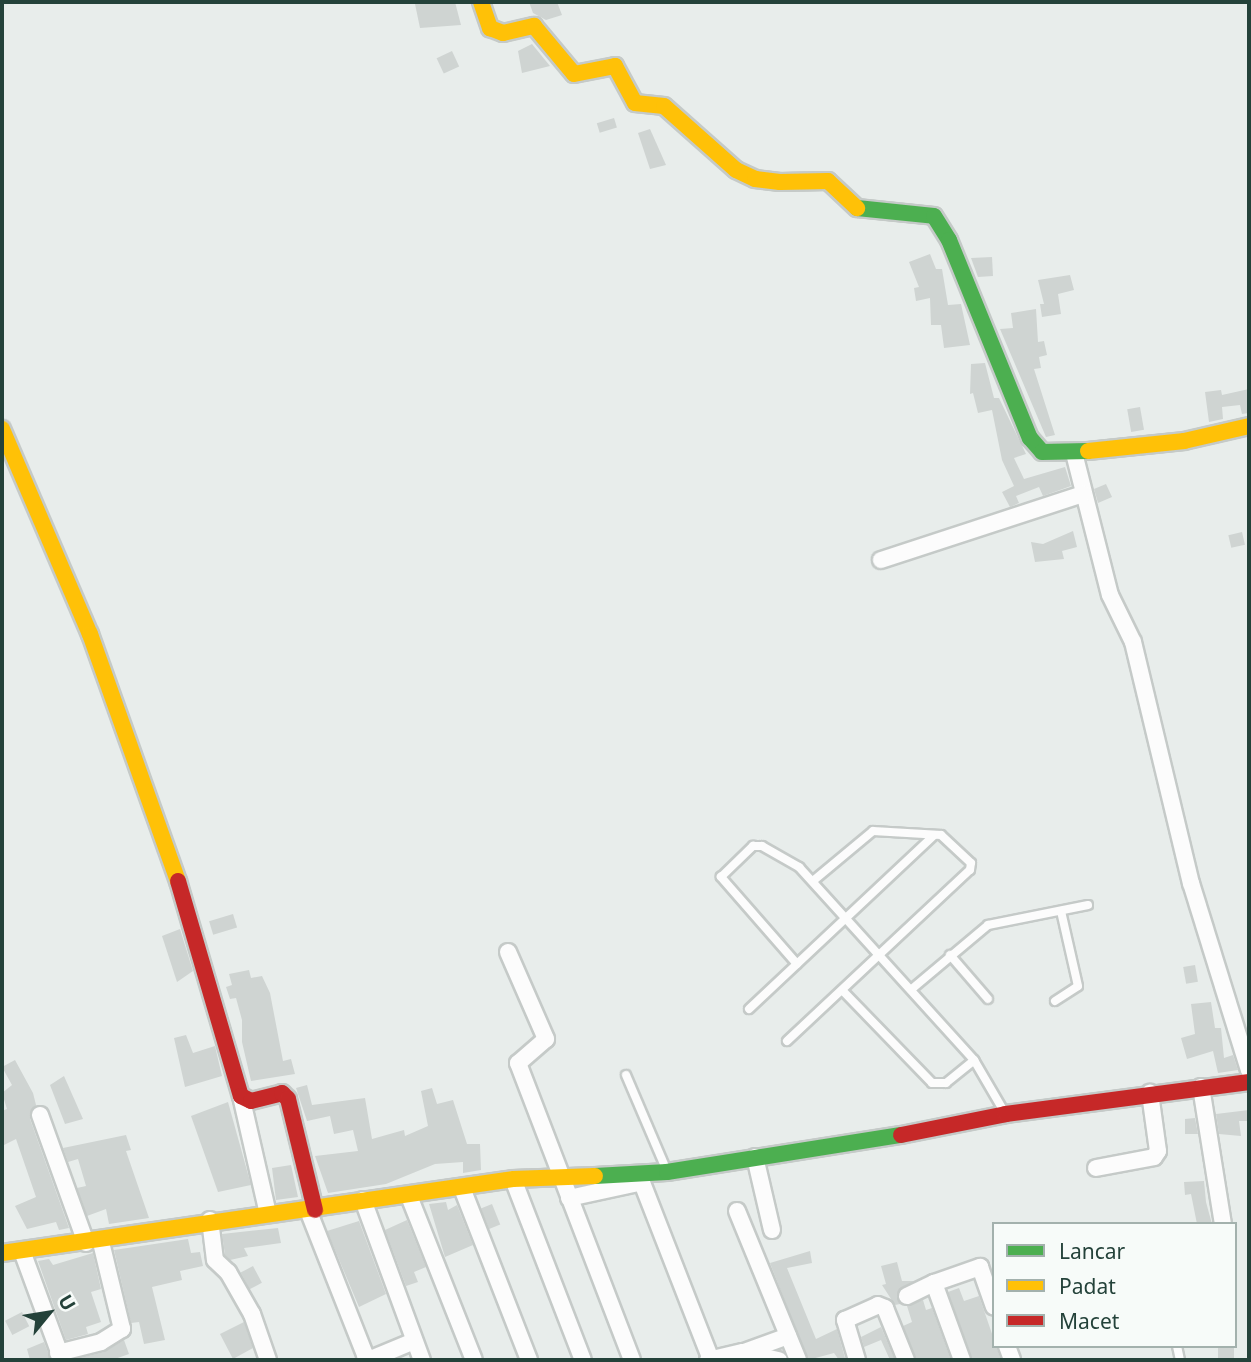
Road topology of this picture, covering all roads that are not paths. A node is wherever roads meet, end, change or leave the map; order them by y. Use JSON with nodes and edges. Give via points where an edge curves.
{"nodes":[{"id":1,"x":481,"y":2,"type":"edge"},
{"id":2,"x":1249,"y":426,"type":"edge"},
{"id":3,"x":2,"y":429,"type":"edge"},
{"id":4,"x":1074,"y":453,"type":"junction"},
{"id":5,"x":1083,"y":494,"type":"junction"},
{"id":6,"x":881,"y":560,"type":"dead end"},
{"id":7,"x":934,"y":835,"type":"junction"},
{"id":8,"x":813,"y":881,"type":"junction"},
{"id":9,"x":1088,"y":905,"type":"dead end"},
{"id":10,"x":1061,"y":911,"type":"junction"},
{"id":11,"x":846,"y":916,"type":"junction"},
{"id":12,"x":508,"y":952,"type":"dead end"},
{"id":13,"x":881,"y":954,"type":"junction"},
{"id":14,"x":950,"y":955,"type":"junction"},
{"id":15,"x":797,"y":964,"type":"junction"},
{"id":16,"x":913,"y":988,"type":"junction"},
{"id":17,"x":842,"y":990,"type":"junction"},
{"id":18,"x":988,"y":999,"type":"dead end"},
{"id":19,"x":1055,"y":1001,"type":"dead end"},
{"id":20,"x":749,"y":1009,"type":"dead end"},
{"id":21,"x":787,"y":1041,"type":"dead end"},
{"id":22,"x":975,"y":1060,"type":"junction"},
{"id":23,"x":1249,"y":1070,"type":"edge"},
{"id":24,"x":626,"y":1075,"type":"dead end"},
{"id":25,"x":1249,"y":1082,"type":"edge"},
{"id":26,"x":1201,"y":1087,"type":"junction"},
{"id":27,"x":1150,"y":1093,"type":"junction"},
{"id":28,"x":241,"y":1096,"type":"junction"},
{"id":29,"x":1006,"y":1114,"type":"junction"},
{"id":30,"x":40,"y":1115,"type":"dead end"},
{"id":31,"x":755,"y":1157,"type":"junction"},
{"id":32,"x":1096,"y":1168,"type":"dead end"},
{"id":33,"x":667,"y":1172,"type":"junction"},
{"id":34,"x":561,"y":1174,"type":"junction"},
{"id":35,"x":513,"y":1179,"type":"junction"},
{"id":36,"x":639,"y":1179,"type":"junction"},
{"id":37,"x":462,"y":1188,"type":"junction"},
{"id":38,"x":409,"y":1196,"type":"junction"},
{"id":39,"x":569,"y":1198,"type":"junction"},
{"id":40,"x":363,"y":1200,"type":"junction"},
{"id":41,"x":311,"y":1210,"type":"junction"},
{"id":42,"x":737,"y":1211,"type":"dead end"},
{"id":43,"x":268,"y":1214,"type":"junction"},
{"id":44,"x":210,"y":1220,"type":"junction"},
{"id":45,"x":1223,"y":1222,"type":"edge"},
{"id":46,"x":772,"y":1230,"type":"dead end"},
{"id":47,"x":94,"y":1242,"type":"junction"},
{"id":48,"x":22,"y":1251,"type":"junction"},
{"id":49,"x":2,"y":1253,"type":"edge"},
{"id":50,"x":934,"y":1283,"type":"junction"},
{"id":51,"x":907,"y":1296,"type":"dead end"},
{"id":52,"x":992,"y":1301,"type":"edge"},
{"id":53,"x":788,"y":1336,"type":"junction"},
{"id":54,"x":414,"y":1341,"type":"junction"},
{"id":55,"x":743,"y":1352,"type":"junction"},
{"id":56,"x":60,"y":1357,"type":"edge"},
{"id":57,"x":268,"y":1360,"type":"edge"},
{"id":58,"x":422,"y":1360,"type":"edge"},
{"id":59,"x":474,"y":1360,"type":"edge"},
{"id":60,"x":528,"y":1360,"type":"edge"},
{"id":61,"x":583,"y":1360,"type":"edge"},
{"id":62,"x":632,"y":1360,"type":"edge"},
{"id":63,"x":710,"y":1360,"type":"edge"},
{"id":64,"x":779,"y":1360,"type":"edge"},
{"id":65,"x":798,"y":1360,"type":"edge"},
{"id":66,"x":857,"y":1360,"type":"edge"},
{"id":67,"x":906,"y":1360,"type":"edge"},
{"id":68,"x":962,"y":1360,"type":"edge"}],
"edges":[{"from":1,"to":4,"type":"street","via":[[491,28],[503,33],[534,26],[574,74],[615,66],[635,103],[664,106],[736,170],[755,179],[828,181],[860,210],[934,216],[949,240],[1030,438],[1042,452]]},
{"from":2,"to":4,"type":"street","via":[[1184,440]]},
{"from":3,"to":28,"type":"street","via":[[90,635],[152,797],[216,998]]},
{"from":4,"to":5,"type":"street"},
{"from":5,"to":6,"type":"street"},
{"from":5,"to":23,"type":"street","via":[[1110,595],[1133,642],[1191,883]]},
{"from":7,"to":8,"type":"lane","via":[[873,831]]},
{"from":7,"to":11,"type":"lane"},
{"from":7,"to":13,"type":"lane","via":[[946,837],[969,858],[970,870]]},
{"from":8,"to":11,"type":"lane"},
{"from":8,"to":15,"type":"lane","via":[[799,866],[762,846],[746,850],[721,873],[727,887]]},
{"from":9,"to":10,"type":"lane"},
{"from":10,"to":14,"type":"lane","via":[[988,925]]},
{"from":10,"to":19,"type":"lane","via":[[1078,986]]},
{"from":11,"to":13,"type":"lane"},
{"from":11,"to":15,"type":"lane"},
{"from":12,"to":34,"type":"street","via":[[544,1031],[544,1044],[517,1063]]},
{"from":13,"to":16,"type":"lane"},
{"from":13,"to":17,"type":"lane"},
{"from":14,"to":16,"type":"lane"},
{"from":14,"to":18,"type":"lane"},
{"from":15,"to":20,"type":"lane"},
{"from":16,"to":22,"type":"lane"},
{"from":17,"to":21,"type":"lane"},
{"from":17,"to":22,"type":"lane","via":[[932,1083],[946,1083]]},
{"from":22,"to":29,"type":"lane"},
{"from":24,"to":33,"type":"lane"},
{"from":25,"to":26,"type":"street"},
{"from":26,"to":27,"type":"street"},
{"from":26,"to":45,"type":"street"},
{"from":27,"to":29,"type":"street"},
{"from":27,"to":32,"type":"street","via":[[1158,1151],[1154,1157]]},
{"from":28,"to":41,"type":"street","via":[[251,1101],[282,1093],[288,1098]]},
{"from":28,"to":43,"type":"street"},
{"from":29,"to":31,"type":"street","via":[[852,1144]]},
{"from":30,"to":47,"type":"street"},
{"from":31,"to":33,"type":"street"},
{"from":31,"to":46,"type":"street"},
{"from":33,"to":36,"type":"street"},
{"from":34,"to":35,"type":"street"},
{"from":34,"to":36,"type":"street"},
{"from":34,"to":39,"type":"street"},
{"from":35,"to":37,"type":"street"},
{"from":35,"to":61,"type":"street"},
{"from":36,"to":39,"type":"street"},
{"from":36,"to":63,"type":"street"},
{"from":37,"to":38,"type":"street"},
{"from":37,"to":60,"type":"street"},
{"from":38,"to":40,"type":"street"},
{"from":38,"to":59,"type":"street"},
{"from":39,"to":62,"type":"street"},
{"from":40,"to":41,"type":"street"},
{"from":40,"to":54,"type":"street"},
{"from":41,"to":43,"type":"street"},
{"from":41,"to":54,"type":"street","via":[[365,1355],[371,1359]]},
{"from":42,"to":53,"type":"street"},
{"from":43,"to":44,"type":"street"},
{"from":44,"to":47,"type":"street"},
{"from":44,"to":57,"type":"street","via":[[215,1261],[228,1272],[252,1314]]},
{"from":47,"to":48,"type":"street"},
{"from":47,"to":56,"type":"street","via":[[122,1329]]},
{"from":48,"to":49,"type":"street"},
{"from":48,"to":56,"type":"street"},
{"from":50,"to":51,"type":"street"},
{"from":50,"to":52,"type":"street","via":[[980,1267]]},
{"from":50,"to":68,"type":"street"},
{"from":53,"to":55,"type":"street"},
{"from":53,"to":65,"type":"street"},
{"from":54,"to":58,"type":"street"},
{"from":55,"to":63,"type":"street"},
{"from":55,"to":64,"type":"street"},
{"from":66,"to":67,"type":"street","via":[[845,1320],[878,1305],[885,1308]]}]}
